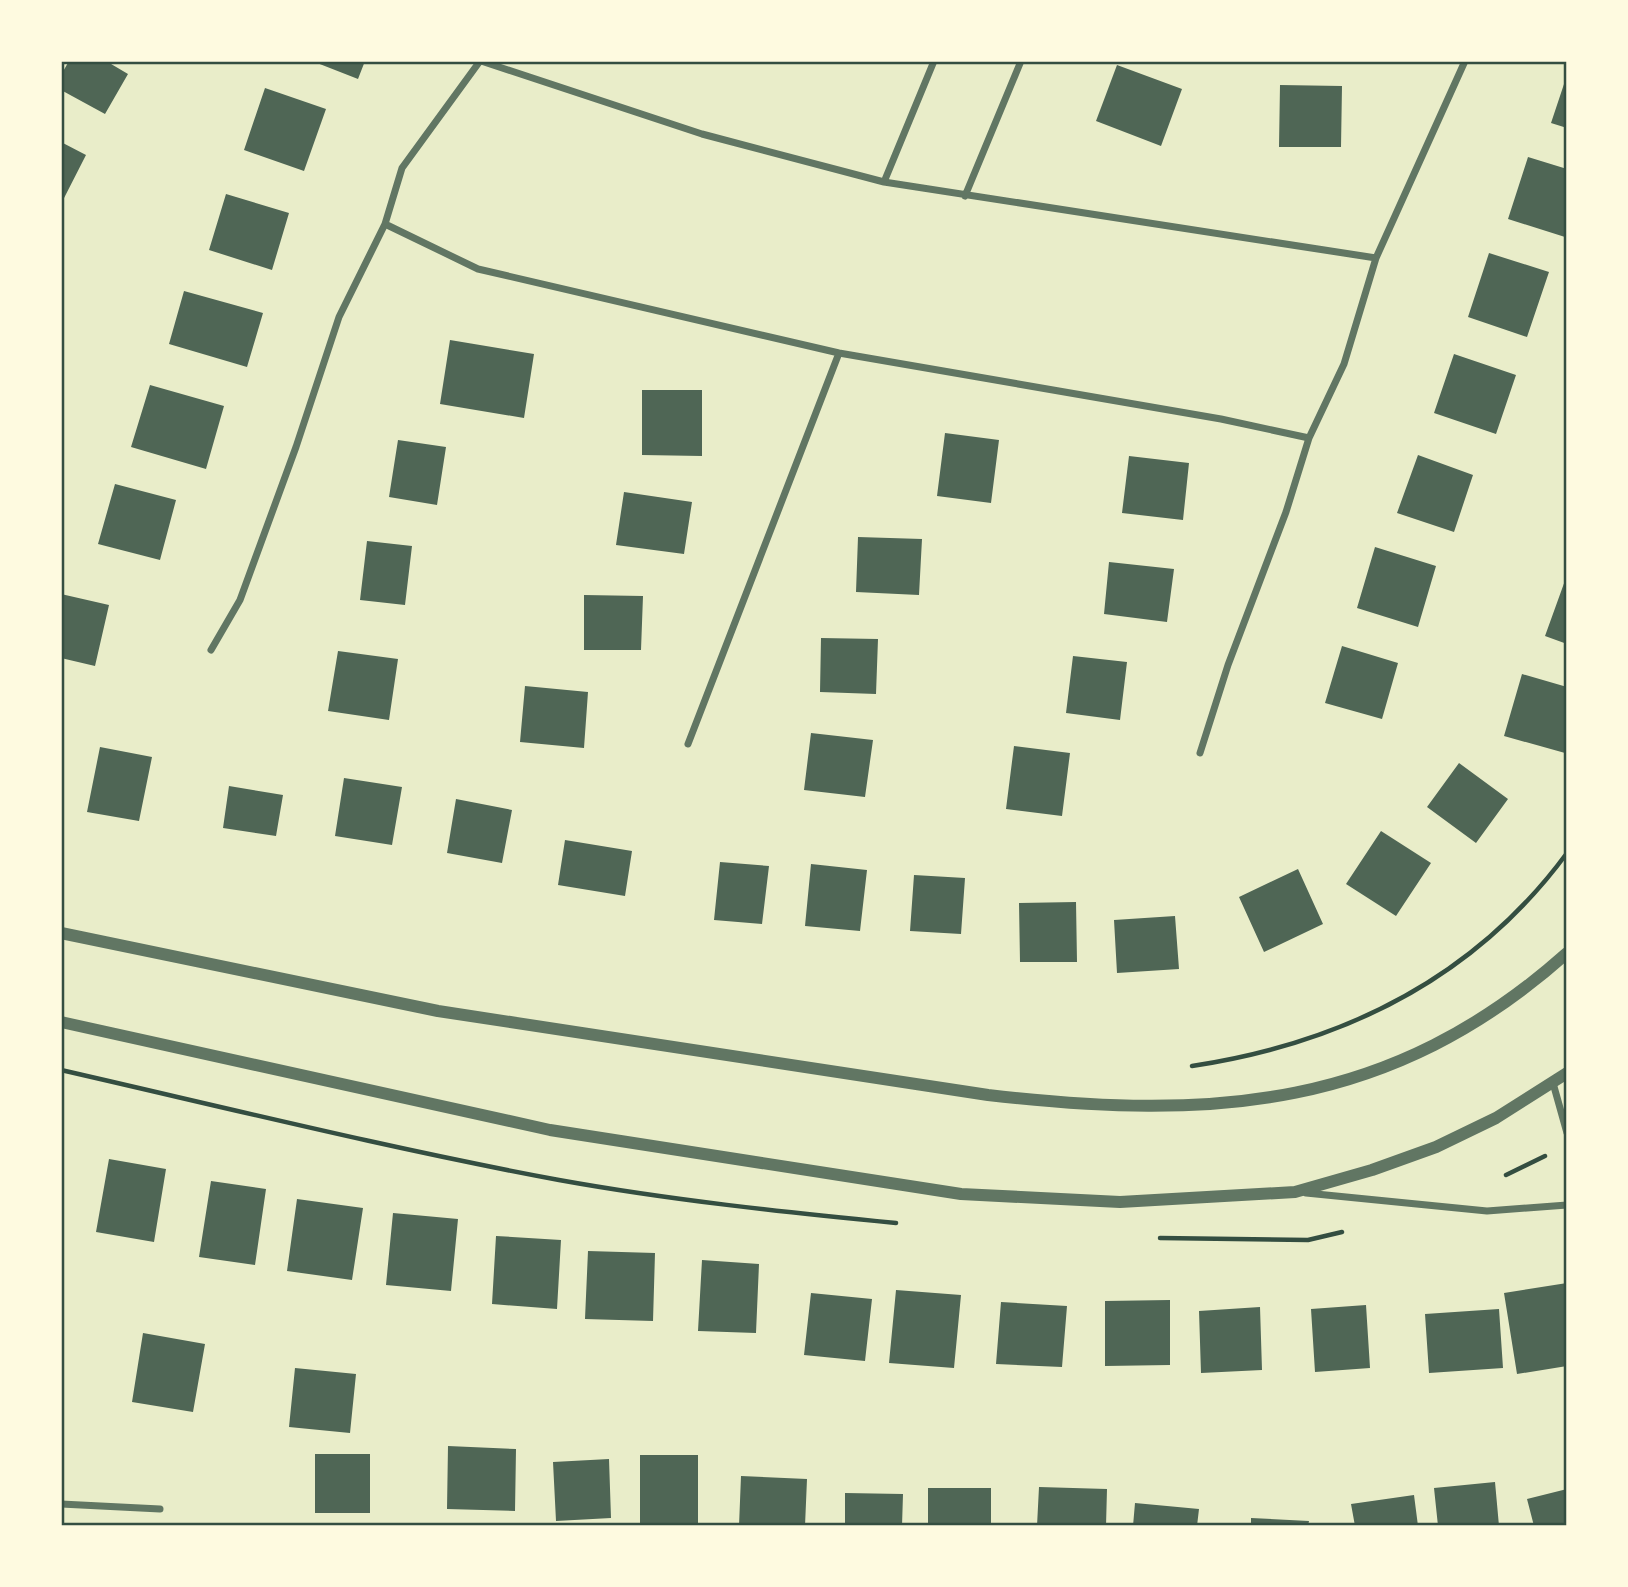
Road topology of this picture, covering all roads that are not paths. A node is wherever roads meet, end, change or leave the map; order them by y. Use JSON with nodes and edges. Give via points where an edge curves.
{"nodes":[{"id":1,"x":481,"y":61,"type":"edge"},
{"id":2,"x":934,"y":61,"type":"edge"},
{"id":3,"x":1021,"y":61,"type":"edge"},
{"id":4,"x":1465,"y":61,"type":"edge"},
{"id":5,"x":884,"y":182,"type":"junction"},
{"id":6,"x":965,"y":196,"type":"junction"},
{"id":7,"x":385,"y":225,"type":"junction"},
{"id":8,"x":1376,"y":258,"type":"junction"},
{"id":9,"x":839,"y":353,"type":"junction"},
{"id":10,"x":1309,"y":438,"type":"junction"},
{"id":11,"x":211,"y":650,"type":"dead end"},
{"id":12,"x":688,"y":744,"type":"dead end"},
{"id":13,"x":1200,"y":753,"type":"dead end"},
{"id":14,"x":61,"y":933,"type":"edge"},
{"id":15,"x":1567,"y":953,"type":"edge"},
{"id":16,"x":61,"y":1022,"type":"edge"},
{"id":17,"x":1567,"y":1073,"type":"edge"},
{"id":18,"x":1553,"y":1083,"type":"junction"},
{"id":19,"x":1567,"y":1133,"type":"edge"},
{"id":20,"x":1295,"y":1192,"type":"junction"},
{"id":21,"x":1567,"y":1205,"type":"edge"},
{"id":22,"x":61,"y":1504,"type":"edge"},
{"id":23,"x":160,"y":1509,"type":"dead end"}],
"edges":[{"from":1,"to":5,"type":"street","via":[[702,134]]},
{"from":1,"to":7,"type":"street","via":[[402,168]]},
{"from":2,"to":5,"type":"street"},
{"from":3,"to":6,"type":"street"},
{"from":4,"to":8,"type":"street"},
{"from":5,"to":6,"type":"street"},
{"from":6,"to":8,"type":"street"},
{"from":7,"to":9,"type":"street","via":[[478,269]]},
{"from":7,"to":11,"type":"street","via":[[339,317],[240,600]]},
{"from":8,"to":10,"type":"street","via":[[1343,364]]},
{"from":9,"to":10,"type":"street","via":[[1221,418]]},
{"from":9,"to":12,"type":"street"},
{"from":10,"to":13,"type":"street"},
{"from":14,"to":15,"type":"street","via":[[438,1011],[988,1096],[1178,1107],[1242,1103],[1305,1092],[1367,1074],[1482,1018]]},
{"from":16,"to":20,"type":"street","via":[[550,1130],[961,1194],[1121,1202]]},
{"from":17,"to":18,"type":"street"},
{"from":18,"to":19,"type":"street"},
{"from":18,"to":20,"type":"street","via":[[1436,1147]]},
{"from":20,"to":21,"type":"street","via":[[1487,1211]]},
{"from":22,"to":23,"type":"street"}]}
